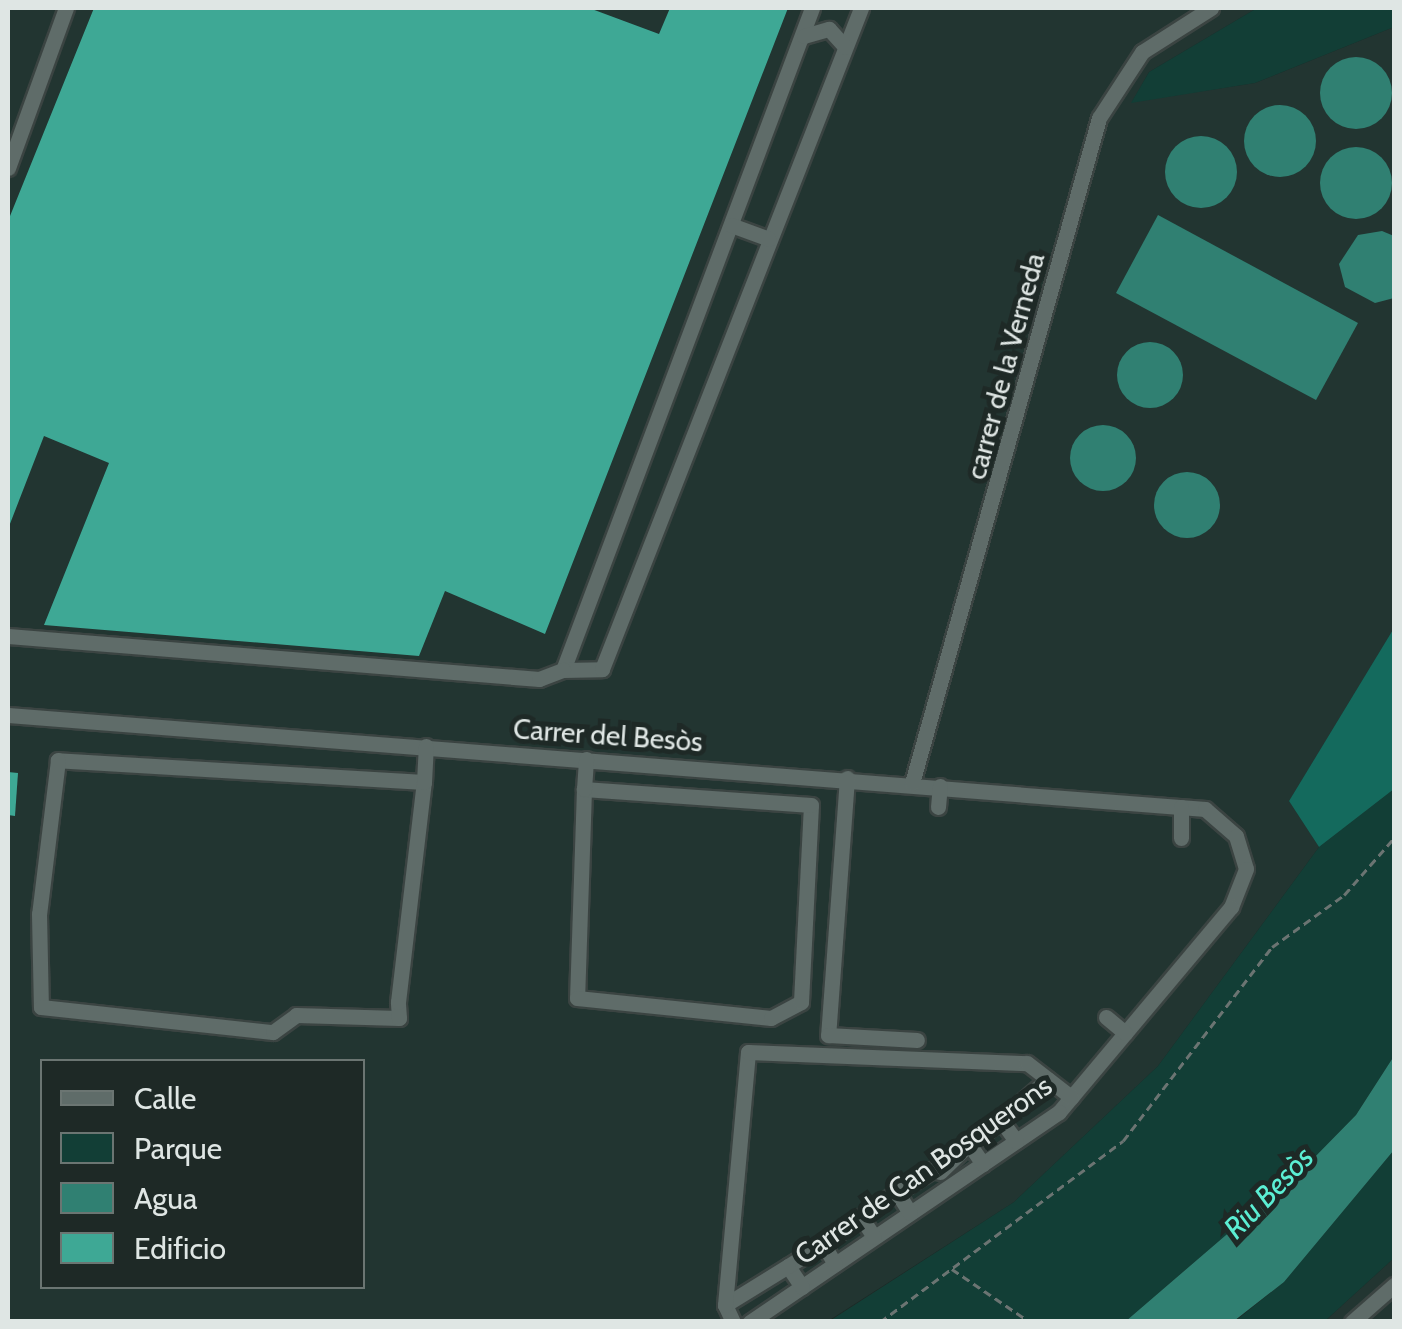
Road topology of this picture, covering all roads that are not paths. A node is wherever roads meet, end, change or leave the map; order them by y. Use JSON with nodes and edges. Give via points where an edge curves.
{"nodes":[{"id":1,"x":66,"y":8,"type":"edge"},
{"id":2,"x":812,"y":8,"type":"edge"},
{"id":3,"x":861,"y":8,"type":"edge"},
{"id":4,"x":1211,"y":8,"type":"edge"},
{"id":5,"x":804,"y":36,"type":"junction"},
{"id":6,"x":845,"y":47,"type":"junction"},
{"id":7,"x":8,"y":168,"type":"edge"},
{"id":8,"x":731,"y":226,"type":"junction"},
{"id":9,"x":768,"y":239,"type":"junction"},
{"id":10,"x":8,"y":636,"type":"edge"},
{"id":11,"x":564,"y":670,"type":"junction"},
{"id":12,"x":8,"y":715,"type":"edge"},
{"id":13,"x":426,"y":746,"type":"junction"},
{"id":14,"x":586,"y":758,"type":"junction"},
{"id":15,"x":692,"y":766,"type":"junction"},
{"id":16,"x":754,"y":772,"type":"junction"},
{"id":17,"x":847,"y":778,"type":"junction"},
{"id":18,"x":424,"y":782,"type":"junction"},
{"id":19,"x":912,"y":782,"type":"junction"},
{"id":20,"x":940,"y":786,"type":"junction"},
{"id":21,"x":584,"y":789,"type":"junction"},
{"id":22,"x":693,"y":796,"type":"junction"},
{"id":23,"x":750,"y":800,"type":"junction"},
{"id":24,"x":938,"y":805,"type":"dead end"},
{"id":25,"x":1181,"y":807,"type":"junction"},
{"id":26,"x":1204,"y":809,"type":"joint"},
{"id":27,"x":1181,"y":838,"type":"dead end"},
{"id":28,"x":1106,"y":1017,"type":"dead end"},
{"id":29,"x":1126,"y":1033,"type":"junction"},
{"id":30,"x":917,"y":1040,"type":"dead end"},
{"id":31,"x":1048,"y":1080,"type":"junction"},
{"id":32,"x":1071,"y":1097,"type":"junction"},
{"id":33,"x":1023,"y":1102,"type":"junction"},
{"id":34,"x":1001,"y":1120,"type":"junction"},
{"id":35,"x":1041,"y":1124,"type":"junction"},
{"id":36,"x":1016,"y":1141,"type":"junction"},
{"id":37,"x":969,"y":1144,"type":"junction"},
{"id":38,"x":982,"y":1164,"type":"junction"},
{"id":39,"x":937,"y":1167,"type":"junction"},
{"id":40,"x":950,"y":1186,"type":"junction"},
{"id":41,"x":897,"y":1192,"type":"junction"},
{"id":42,"x":910,"y":1213,"type":"junction"},
{"id":43,"x":861,"y":1217,"type":"junction"},
{"id":44,"x":874,"y":1237,"type":"junction"},
{"id":45,"x":823,"y":1244,"type":"junction"},
{"id":46,"x":835,"y":1264,"type":"junction"},
{"id":47,"x":788,"y":1266,"type":"junction"},
{"id":48,"x":1394,"y":1285,"type":"edge"},
{"id":49,"x":802,"y":1287,"type":"junction"},
{"id":50,"x":726,"y":1304,"type":"junction"},
{"id":51,"x":734,"y":1322,"type":"edge"},
{"id":52,"x":750,"y":1322,"type":"edge"},
{"id":53,"x":1352,"y":1322,"type":"edge"}],
"edges":[{"from":1,"to":7,"type":"street"},
{"from":2,"to":5,"type":"street"},
{"from":3,"to":6,"type":"street"},
{"from":4,"to":19,"type":"street","name":"carrer de la Verneda","via":[[1142,52],[1103,106]]},
{"from":5,"to":6,"type":"street","via":[[829,30]]},
{"from":5,"to":8,"type":"street"},
{"from":6,"to":9,"type":"street"},
{"from":8,"to":9,"type":"street"},
{"from":8,"to":11,"type":"street"},
{"from":9,"to":11,"type":"street","via":[[602,669]]},
{"from":10,"to":11,"type":"street","via":[[539,679]]},
{"from":12,"to":13,"type":"street","name":"Carrer del Besòs"},
{"from":13,"to":14,"type":"street","name":"Carrer del Besòs"},
{"from":13,"to":18,"type":"street"},
{"from":14,"to":15,"type":"street","name":"Carrer del Besòs"},
{"from":14,"to":21,"type":"street"},
{"from":15,"to":16,"type":"street","name":"Carrer del Besòs"},
{"from":15,"to":22,"type":"street"},
{"from":16,"to":17,"type":"street","name":"Carrer del Besòs"},
{"from":16,"to":23,"type":"street"},
{"from":17,"to":19,"type":"street","name":"Carrer del Besòs"},
{"from":17,"to":30,"type":"street","via":[[828,1035]]},
{"from":18,"to":18,"type":"street","via":[[399,1018],[296,1015],[272,1032],[41,1007],[39,914],[58,760]]},
{"from":19,"to":20,"type":"street","name":"Carrer del Besòs"},
{"from":20,"to":24,"type":"street"},
{"from":20,"to":25,"type":"street","name":"Carrer del Besòs"},
{"from":21,"to":22,"type":"street"},
{"from":21,"to":23,"type":"street","via":[[577,998],[770,1018],[801,1002],[811,805]]},
{"from":22,"to":23,"type":"street"},
{"from":25,"to":26,"type":"street","name":"Carrer del Besòs"},
{"from":25,"to":27,"type":"street"},
{"from":26,"to":29,"type":"street","name":"Carrer de Can Bosquerons","via":[[1236,836],[1246,869],[1232,907]]},
{"from":28,"to":29,"type":"street"},
{"from":29,"to":32,"type":"street","name":"Carrer de Can Bosquerons"},
{"from":31,"to":32,"type":"street"},
{"from":31,"to":33,"type":"street"},
{"from":31,"to":50,"type":"street","via":[[1027,1063],[748,1052]]},
{"from":32,"to":35,"type":"street","name":"Carrer de Can Bosquerons"},
{"from":33,"to":34,"type":"street"},
{"from":33,"to":35,"type":"street"},
{"from":34,"to":36,"type":"street"},
{"from":34,"to":37,"type":"street"},
{"from":35,"to":36,"type":"street","name":"Carrer de Can Bosquerons"},
{"from":36,"to":38,"type":"street","name":"Carrer de Can Bosquerons"},
{"from":37,"to":38,"type":"street"},
{"from":37,"to":39,"type":"street"},
{"from":38,"to":40,"type":"street","name":"Carrer de Can Bosquerons"},
{"from":39,"to":40,"type":"street"},
{"from":39,"to":41,"type":"street"},
{"from":40,"to":42,"type":"street","name":"Carrer de Can Bosquerons"},
{"from":41,"to":42,"type":"street"},
{"from":41,"to":43,"type":"street"},
{"from":42,"to":44,"type":"street","name":"Carrer de Can Bosquerons"},
{"from":43,"to":44,"type":"street"},
{"from":43,"to":45,"type":"street"},
{"from":44,"to":46,"type":"street","name":"Carrer de Can Bosquerons"},
{"from":45,"to":46,"type":"street"},
{"from":45,"to":47,"type":"street"},
{"from":46,"to":49,"type":"street","name":"Carrer de Can Bosquerons"},
{"from":47,"to":49,"type":"street"},
{"from":47,"to":50,"type":"street"},
{"from":48,"to":53,"type":"street"},
{"from":49,"to":52,"type":"street","name":"Carrer de Can Bosquerons"},
{"from":50,"to":51,"type":"street"}]}
